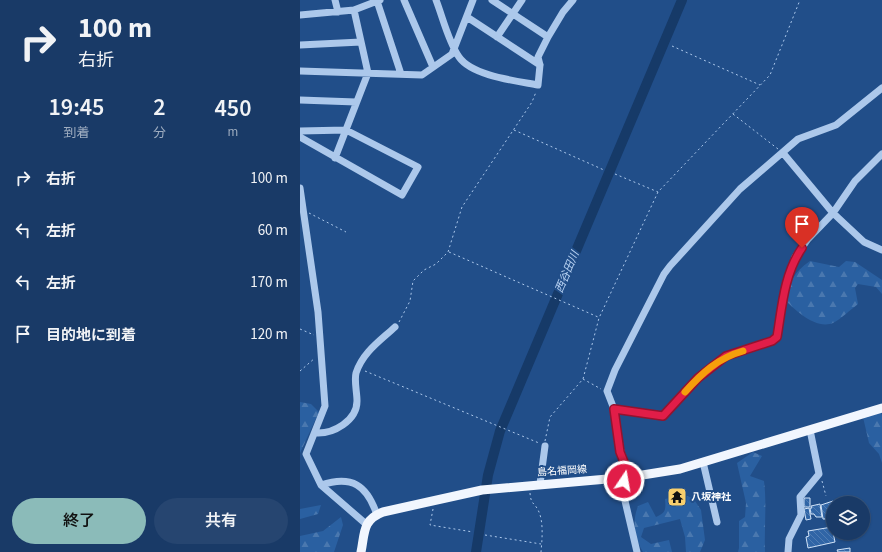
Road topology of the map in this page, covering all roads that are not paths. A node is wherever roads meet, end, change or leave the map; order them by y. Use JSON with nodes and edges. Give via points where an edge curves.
{"nodes":[{"id":1,"x":335,"y":0,"type":"edge"},
{"id":2,"x":404,"y":0,"type":"edge"},
{"id":3,"x":436,"y":0,"type":"edge"},
{"id":4,"x":473,"y":0,"type":"edge"},
{"id":5,"x":492,"y":0,"type":"edge"},
{"id":6,"x":522,"y":0,"type":"edge"},
{"id":7,"x":573,"y":0,"type":"edge"},
{"id":8,"x":378,"y":1,"type":"edge"},
{"id":9,"x":354,"y":10,"type":"junction"},
{"id":10,"x":338,"y":12,"type":"junction"},
{"id":11,"x":514,"y":13,"type":"junction"},
{"id":12,"x":300,"y":15,"type":"edge"},
{"id":13,"x":467,"y":17,"type":"junction"},
{"id":14,"x":497,"y":37,"type":"junction"},
{"id":15,"x":548,"y":37,"type":"junction"},
{"id":16,"x":361,"y":42,"type":"junction"},
{"id":17,"x":300,"y":45,"type":"edge"},
{"id":18,"x":454,"y":48,"type":"junction"},
{"id":19,"x":540,"y":66,"type":"junction"},
{"id":20,"x":433,"y":67,"type":"junction"},
{"id":21,"x":300,"y":71,"type":"edge"},
{"id":22,"x":368,"y":73,"type":"junction"},
{"id":23,"x":401,"y":74,"type":"junction"},
{"id":24,"x":882,"y":88,"type":"edge"},
{"id":25,"x":300,"y":100,"type":"edge"},
{"id":26,"x":356,"y":102,"type":"junction"},
{"id":27,"x":346,"y":130,"type":"junction"},
{"id":28,"x":300,"y":131,"type":"edge"},
{"id":29,"x":300,"y":137,"type":"edge"},
{"id":30,"x":783,"y":153,"type":"junction"},
{"id":31,"x":882,"y":154,"type":"edge"},
{"id":32,"x":335,"y":158,"type":"junction"},
{"id":33,"x":300,"y":188,"type":"edge"},
{"id":34,"x":833,"y":213,"type":"junction"},
{"id":35,"x":882,"y":250,"type":"edge"},
{"id":36,"x":395,"y":327,"type":"road end"},
{"id":37,"x":882,"y":408,"type":"edge"},
{"id":38,"x":614,"y":409,"type":"junction"},
{"id":39,"x":810,"y":430,"type":"junction"},
{"id":40,"x":316,"y":433,"type":"junction"},
{"id":41,"x":545,"y":446,"type":"road end"},
{"id":42,"x":703,"y":462,"type":"junction"},
{"id":43,"x":627,"y":478,"type":"junction"},
{"id":44,"x":540,"y":484,"type":"junction"},
{"id":45,"x":321,"y":485,"type":"junction"},
{"id":46,"x":377,"y":515,"type":"junction"},
{"id":47,"x":717,"y":522,"type":"dead end"},
{"id":48,"x":366,"y":524,"type":"junction"},
{"id":49,"x":361,"y":552,"type":"edge"},
{"id":50,"x":637,"y":552,"type":"edge"},
{"id":51,"x":788,"y":552,"type":"edge"}],
"edges":[{"from":1,"to":10,"type":"street"},
{"from":2,"to":20,"type":"street"},
{"from":3,"to":18,"type":"street"},
{"from":4,"to":13,"type":"street"},
{"from":5,"to":11,"type":"street"},
{"from":6,"to":11,"type":"street"},
{"from":7,"to":15,"type":"street"},
{"from":8,"to":9,"type":"street"},
{"from":8,"to":23,"type":"street"},
{"from":9,"to":10,"type":"street"},
{"from":9,"to":16,"type":"street"},
{"from":10,"to":12,"type":"street"},
{"from":11,"to":14,"type":"street"},
{"from":11,"to":15,"type":"street"},
{"from":13,"to":14,"type":"street"},
{"from":13,"to":18,"type":"street"},
{"from":14,"to":19,"type":"street"},
{"from":15,"to":19,"type":"street","via":[[538,57]]},
{"from":16,"to":17,"type":"street"},
{"from":16,"to":22,"type":"street"},
{"from":18,"to":19,"type":"street","via":[[464,62],[494,77],[538,85]]},
{"from":18,"to":20,"type":"street","via":[[452,54]]},
{"from":20,"to":23,"type":"street","via":[[422,75]]},
{"from":21,"to":22,"type":"street"},
{"from":22,"to":23,"type":"street"},
{"from":22,"to":26,"type":"street"},
{"from":24,"to":30,"type":"street","via":[[836,125],[798,139]]},
{"from":25,"to":26,"type":"street"},
{"from":26,"to":27,"type":"street"},
{"from":27,"to":28,"type":"street"},
{"from":27,"to":32,"type":"street"},
{"from":27,"to":32,"type":"street","via":[[418,167],[402,195]]},
{"from":29,"to":32,"type":"street"},
{"from":30,"to":34,"type":"street"},
{"from":30,"to":38,"type":"street","via":[[740,188],[664,274],[614,370],[607,392]]},
{"from":31,"to":34,"type":"street","via":[[855,181]]},
{"from":33,"to":40,"type":"street","via":[[322,353],[325,406]]},
{"from":34,"to":35,"type":"street","via":[[864,242]]},
{"from":34,"to":38,"type":"street","via":[[795,257],[785,287],[777,337],[772,341],[726,356],[698,378],[663,416]]},
{"from":36,"to":40,"type":"street","via":[[372,347],[356,374],[357,402],[353,414],[343,426]]},
{"from":37,"to":39,"type":"main road","name":"島名福岡線"},
{"from":38,"to":43,"type":"street","via":[[620,452]]},
{"from":39,"to":42,"type":"main road","name":"島名福岡線"},
{"from":39,"to":51,"type":"street","via":[[819,474],[800,497],[801,515],[789,539]]},
{"from":40,"to":45,"type":"street","via":[[306,454]]},
{"from":41,"to":44,"type":"street"},
{"from":42,"to":43,"type":"main road","name":"島名福岡線","via":[[680,469]]},
{"from":42,"to":47,"type":"street"},
{"from":43,"to":44,"type":"main road","name":"島名福岡線"},
{"from":43,"to":50,"type":"street","via":[[624,501]]},
{"from":44,"to":46,"type":"main road","name":"島名福岡線","via":[[485,490]]},
{"from":45,"to":46,"type":"street","via":[[338,480],[354,484],[369,496]]},
{"from":45,"to":48,"type":"street"},
{"from":46,"to":48,"type":"main road","name":"島名福岡線"},
{"from":48,"to":49,"type":"main road"}]}
